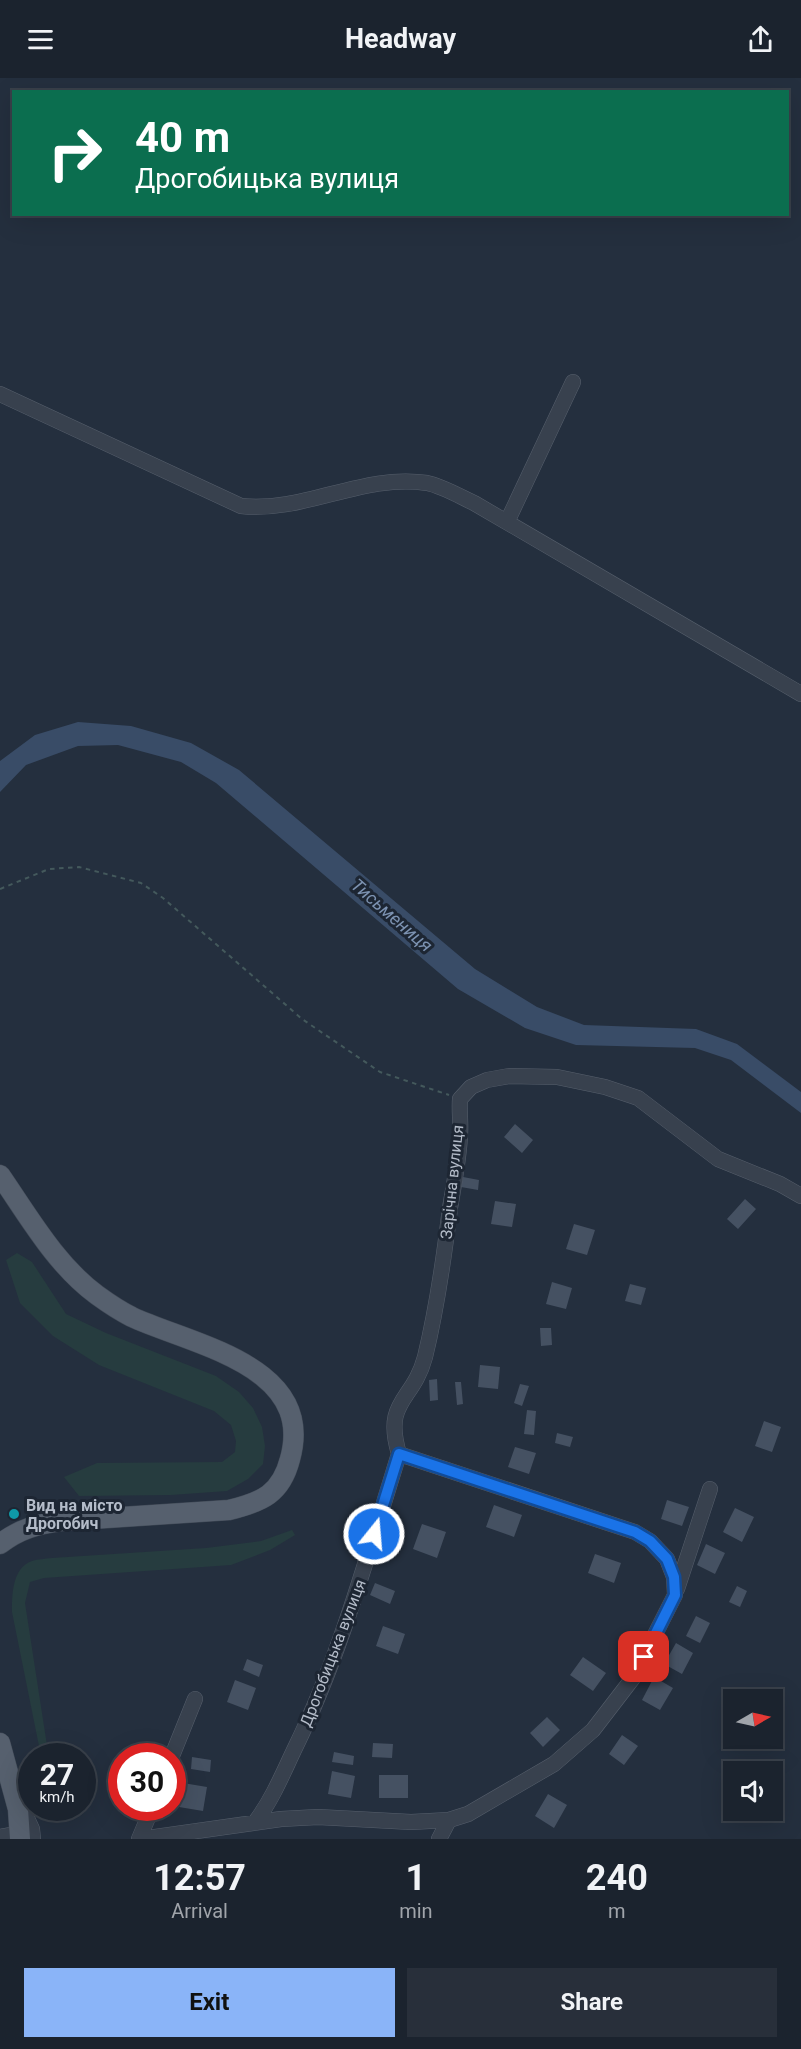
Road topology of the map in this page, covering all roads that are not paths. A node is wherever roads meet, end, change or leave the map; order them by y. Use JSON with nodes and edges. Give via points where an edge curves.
{"nodes":[{"id":1,"x":573,"y":381,"type":"dead end"},
{"id":2,"x":0,"y":394,"type":"edge"},
{"id":3,"x":507,"y":522,"type":"junction"},
{"id":4,"x":801,"y":694,"type":"edge"},
{"id":5,"x":0,"y":1176,"type":"edge"},
{"id":6,"x":801,"y":1196,"type":"edge"},
{"id":7,"x":399,"y":1454,"type":"junction"},
{"id":8,"x":711,"y":1489,"type":"dead end"},
{"id":9,"x":0,"y":1544,"type":"edge"},
{"id":10,"x":675,"y":1595,"type":"junction"},
{"id":11,"x":195,"y":1699,"type":"dead end"},
{"id":12,"x":0,"y":1743,"type":"edge"},
{"id":13,"x":177,"y":1743,"type":"edge"},
{"id":14,"x":449,"y":1820,"type":"junction"},
{"id":15,"x":147,"y":1821,"type":"edge"},
{"id":16,"x":256,"y":1821,"type":"junction"},
{"id":17,"x":0,"y":1836,"type":"edge"},
{"id":18,"x":25,"y":1837,"type":"edge"},
{"id":19,"x":140,"y":1839,"type":"edge"},
{"id":20,"x":439,"y":1839,"type":"edge"}],
"edges":[{"from":1,"to":3,"type":"street"},
{"from":2,"to":3,"type":"street","via":[[241,506],[299,503],[378,483],[406,481],[430,483]]},
{"from":3,"to":4,"type":"street"},
{"from":5,"to":9,"type":"main road","via":[[50,1248],[96,1294],[130,1316],[236,1357],[258,1372],[284,1400],[294,1444],[286,1474],[273,1492],[255,1504],[229,1510],[40,1524],[27,1527]]},
{"from":6,"to":7,"type":"street","name":"Зарічна вулиця","via":[[718,1159],[638,1098],[605,1087],[557,1077],[508,1076],[471,1087],[460,1099],[460,1134],[446,1244],[430,1334],[423,1364],[393,1422]]},
{"from":7,"to":10,"type":"street","via":[[635,1532],[667,1559]]},
{"from":7,"to":16,"type":"street","name":"Дрогобицька вулиця","via":[[350,1615],[314,1710]]},
{"from":8,"to":10,"type":"street"},
{"from":10,"to":14,"type":"street","via":[[633,1678],[593,1730],[554,1764],[468,1814]]},
{"from":11,"to":13,"type":"street"},
{"from":12,"to":18,"type":"main road"},
{"from":14,"to":16,"type":"street","via":[[318,1817]]},
{"from":14,"to":20,"type":"street"},
{"from":15,"to":19,"type":"street"},
{"from":16,"to":19,"type":"street"},
{"from":17,"to":18,"type":"street"}]}
